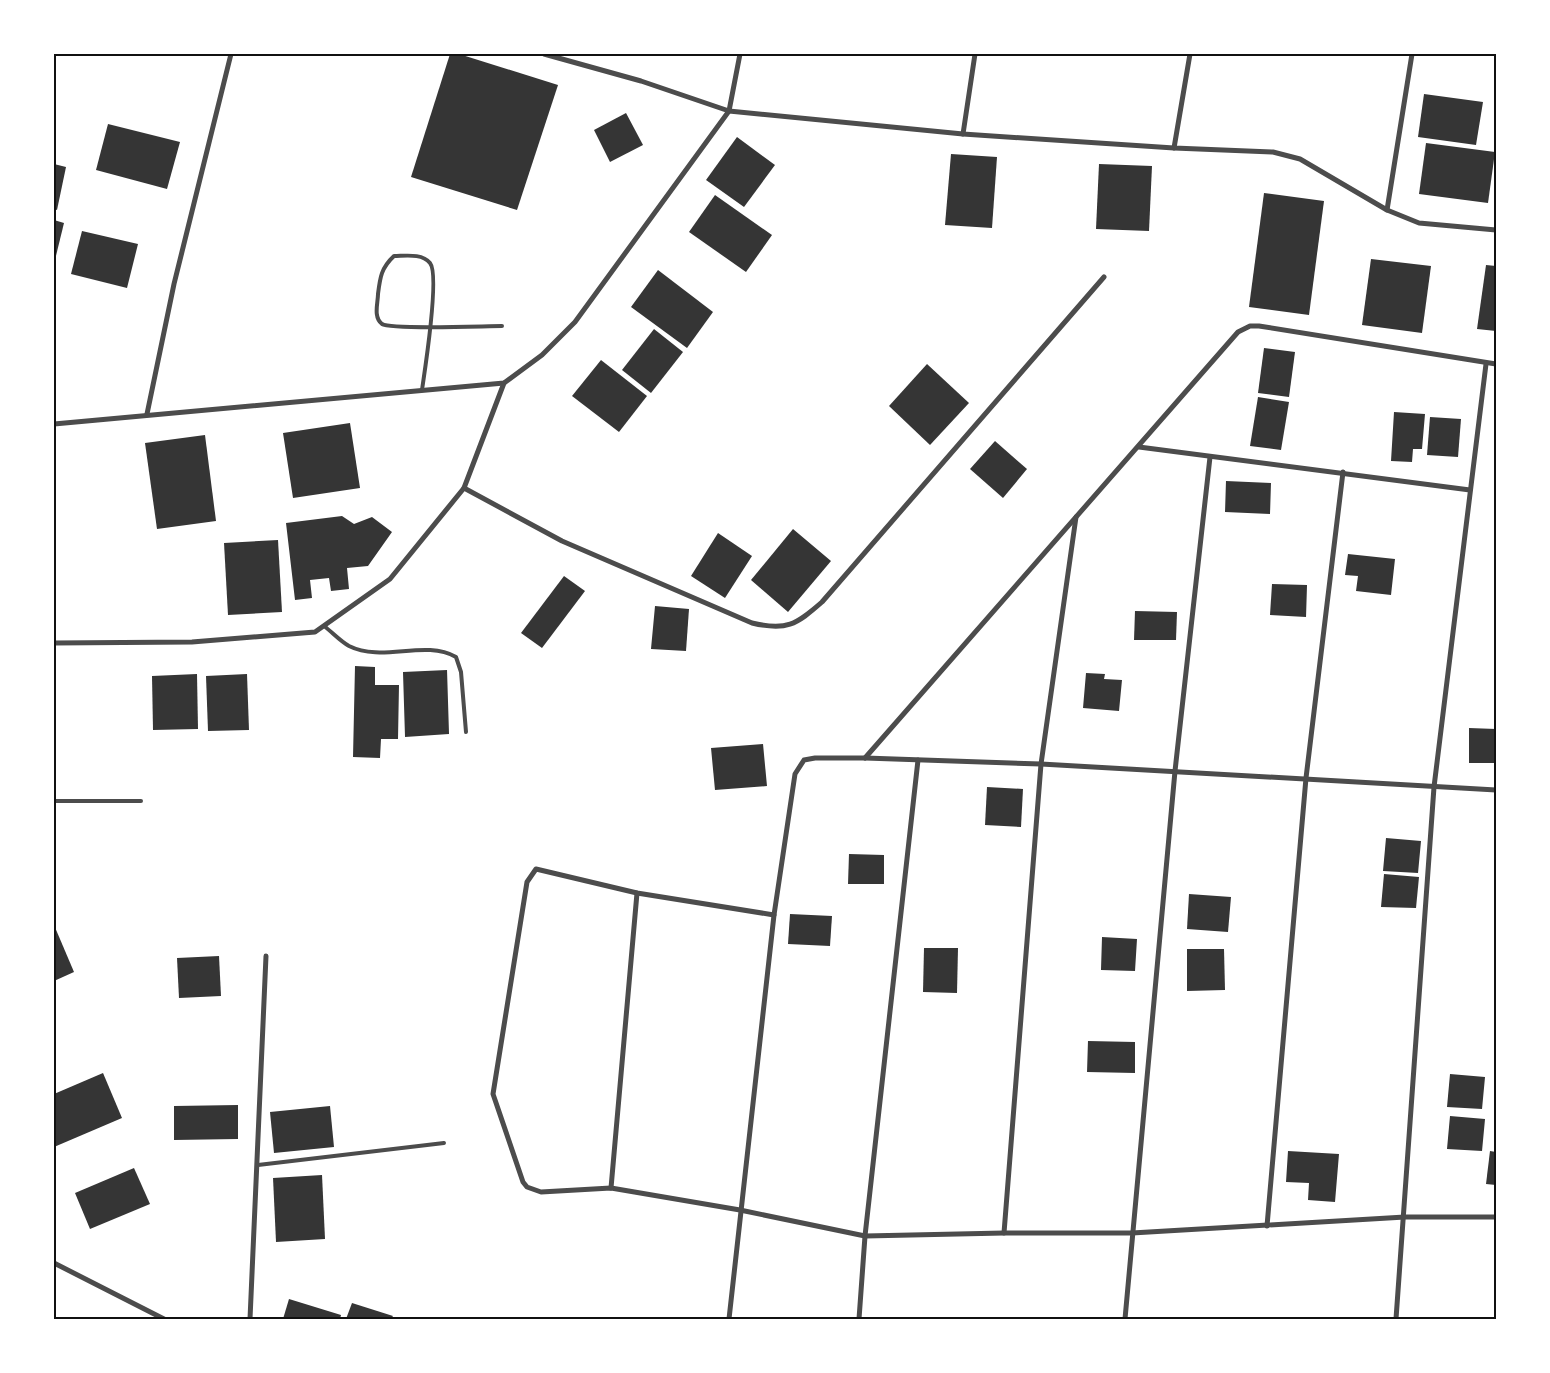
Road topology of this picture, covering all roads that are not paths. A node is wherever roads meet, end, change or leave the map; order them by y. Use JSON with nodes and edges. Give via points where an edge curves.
{"nodes":[{"id":1,"x":231,"y":54,"type":"edge"},
{"id":2,"x":544,"y":54,"type":"edge"},
{"id":3,"x":740,"y":54,"type":"edge"},
{"id":4,"x":975,"y":54,"type":"edge"},
{"id":5,"x":1190,"y":54,"type":"edge"},
{"id":6,"x":1412,"y":54,"type":"edge"},
{"id":7,"x":729,"y":111,"type":"junction"},
{"id":8,"x":964,"y":134,"type":"junction"},
{"id":9,"x":1174,"y":148,"type":"junction"},
{"id":10,"x":1387,"y":210,"type":"junction"},
{"id":11,"x":1496,"y":230,"type":"edge"},
{"id":12,"x":1104,"y":277,"type":"dead end"},
{"id":13,"x":430,"y":326,"type":"junction"},
{"id":14,"x":502,"y":326,"type":"dead end"},
{"id":15,"x":1486,"y":364,"type":"junction"},
{"id":16,"x":1496,"y":364,"type":"edge"},
{"id":17,"x":504,"y":383,"type":"junction"},
{"id":18,"x":422,"y":390,"type":"junction"},
{"id":19,"x":147,"y":414,"type":"junction"},
{"id":20,"x":54,"y":424,"type":"edge"},
{"id":21,"x":1139,"y":447,"type":"junction"},
{"id":22,"x":1210,"y":457,"type":"junction"},
{"id":23,"x":1343,"y":472,"type":"junction"},
{"id":24,"x":464,"y":488,"type":"junction"},
{"id":25,"x":1470,"y":490,"type":"junction"},
{"id":26,"x":1076,"y":516,"type":"junction"},
{"id":27,"x":324,"y":626,"type":"junction"},
{"id":28,"x":54,"y":643,"type":"edge"},
{"id":29,"x":466,"y":732,"type":"dead end"},
{"id":30,"x":865,"y":758,"type":"junction"},
{"id":31,"x":918,"y":760,"type":"junction"},
{"id":32,"x":1041,"y":764,"type":"junction"},
{"id":33,"x":1174,"y":771,"type":"junction"},
{"id":34,"x":1306,"y":778,"type":"junction"},
{"id":35,"x":1434,"y":787,"type":"junction"},
{"id":36,"x":1496,"y":790,"type":"edge"},
{"id":37,"x":141,"y":801,"type":"dead end"},
{"id":38,"x":54,"y":802,"type":"edge"},
{"id":39,"x":637,"y":893,"type":"junction"},
{"id":40,"x":774,"y":915,"type":"junction"},
{"id":41,"x":266,"y":956,"type":"dead end"},
{"id":42,"x":444,"y":1143,"type":"dead end"},
{"id":43,"x":258,"y":1165,"type":"junction"},
{"id":44,"x":611,"y":1188,"type":"junction"},
{"id":45,"x":740,"y":1210,"type":"junction"},
{"id":46,"x":1405,"y":1217,"type":"junction"},
{"id":47,"x":1496,"y":1217,"type":"edge"},
{"id":48,"x":1267,"y":1226,"type":"junction"},
{"id":49,"x":1004,"y":1232,"type":"junction"},
{"id":50,"x":1132,"y":1233,"type":"junction"},
{"id":51,"x":865,"y":1236,"type":"junction"},
{"id":52,"x":54,"y":1263,"type":"edge"},
{"id":53,"x":164,"y":1319,"type":"edge"},
{"id":54,"x":250,"y":1319,"type":"edge"},
{"id":55,"x":729,"y":1319,"type":"edge"},
{"id":56,"x":859,"y":1319,"type":"edge"},
{"id":57,"x":1125,"y":1319,"type":"edge"},
{"id":58,"x":1396,"y":1319,"type":"edge"}],
"edges":[{"from":1,"to":19,"type":"street","via":[[174,284]]},
{"from":2,"to":7,"type":"street","via":[[641,81]]},
{"from":3,"to":7,"type":"street"},
{"from":4,"to":8,"type":"street"},
{"from":5,"to":9,"type":"street"},
{"from":6,"to":10,"type":"street"},
{"from":7,"to":8,"type":"street"},
{"from":7,"to":17,"type":"street","via":[[575,322],[542,355]]},
{"from":8,"to":9,"type":"street"},
{"from":9,"to":10,"type":"street","via":[[1273,152],[1300,159]]},
{"from":10,"to":11,"type":"street","via":[[1419,223]]},
{"from":12,"to":24,"type":"street","via":[[822,602],[788,627],[772,628],[752,623],[562,541]]},
{"from":13,"to":13,"type":"lane","via":[[391,327],[381,323],[376,316],[380,277],[384,265],[394,256],[421,256],[435,271]]},
{"from":13,"to":14,"type":"lane"},
{"from":13,"to":18,"type":"lane"},
{"from":15,"to":16,"type":"street"},
{"from":15,"to":21,"type":"street","via":[[1250,326],[1238,332]]},
{"from":15,"to":25,"type":"street"},
{"from":17,"to":18,"type":"street"},
{"from":17,"to":24,"type":"street"},
{"from":18,"to":19,"type":"street"},
{"from":19,"to":20,"type":"street"},
{"from":21,"to":22,"type":"street"},
{"from":21,"to":26,"type":"street"},
{"from":22,"to":23,"type":"street"},
{"from":22,"to":33,"type":"street"},
{"from":23,"to":25,"type":"street"},
{"from":23,"to":34,"type":"street"},
{"from":24,"to":27,"type":"street","via":[[390,579]]},
{"from":25,"to":35,"type":"street"},
{"from":26,"to":30,"type":"street"},
{"from":26,"to":32,"type":"street"},
{"from":27,"to":28,"type":"street","via":[[316,632],[192,642]]},
{"from":27,"to":29,"type":"lane","via":[[349,646],[372,653],[444,650],[456,657],[461,672]]},
{"from":30,"to":31,"type":"street"},
{"from":30,"to":40,"type":"street","via":[[804,760],[795,774]]},
{"from":31,"to":32,"type":"street"},
{"from":31,"to":51,"type":"street"},
{"from":32,"to":33,"type":"street"},
{"from":32,"to":49,"type":"street"},
{"from":33,"to":34,"type":"street"},
{"from":33,"to":50,"type":"street"},
{"from":34,"to":35,"type":"street"},
{"from":34,"to":48,"type":"street"},
{"from":35,"to":36,"type":"street"},
{"from":35,"to":46,"type":"street"},
{"from":37,"to":38,"type":"lane"},
{"from":39,"to":40,"type":"street"},
{"from":39,"to":44,"type":"street"},
{"from":39,"to":44,"type":"street","via":[[536,869],[533,872],[528,882],[493,1094],[523,1182],[528,1187],[541,1192]]},
{"from":40,"to":45,"type":"street"},
{"from":41,"to":43,"type":"street"},
{"from":42,"to":43,"type":"lane"},
{"from":43,"to":54,"type":"street"},
{"from":44,"to":45,"type":"street"},
{"from":45,"to":51,"type":"street"},
{"from":45,"to":55,"type":"street"},
{"from":46,"to":47,"type":"street"},
{"from":46,"to":48,"type":"street"},
{"from":46,"to":58,"type":"street"},
{"from":48,"to":50,"type":"street"},
{"from":49,"to":50,"type":"street"},
{"from":49,"to":51,"type":"street"},
{"from":50,"to":57,"type":"street"},
{"from":51,"to":56,"type":"street"},
{"from":52,"to":53,"type":"street"}]}
